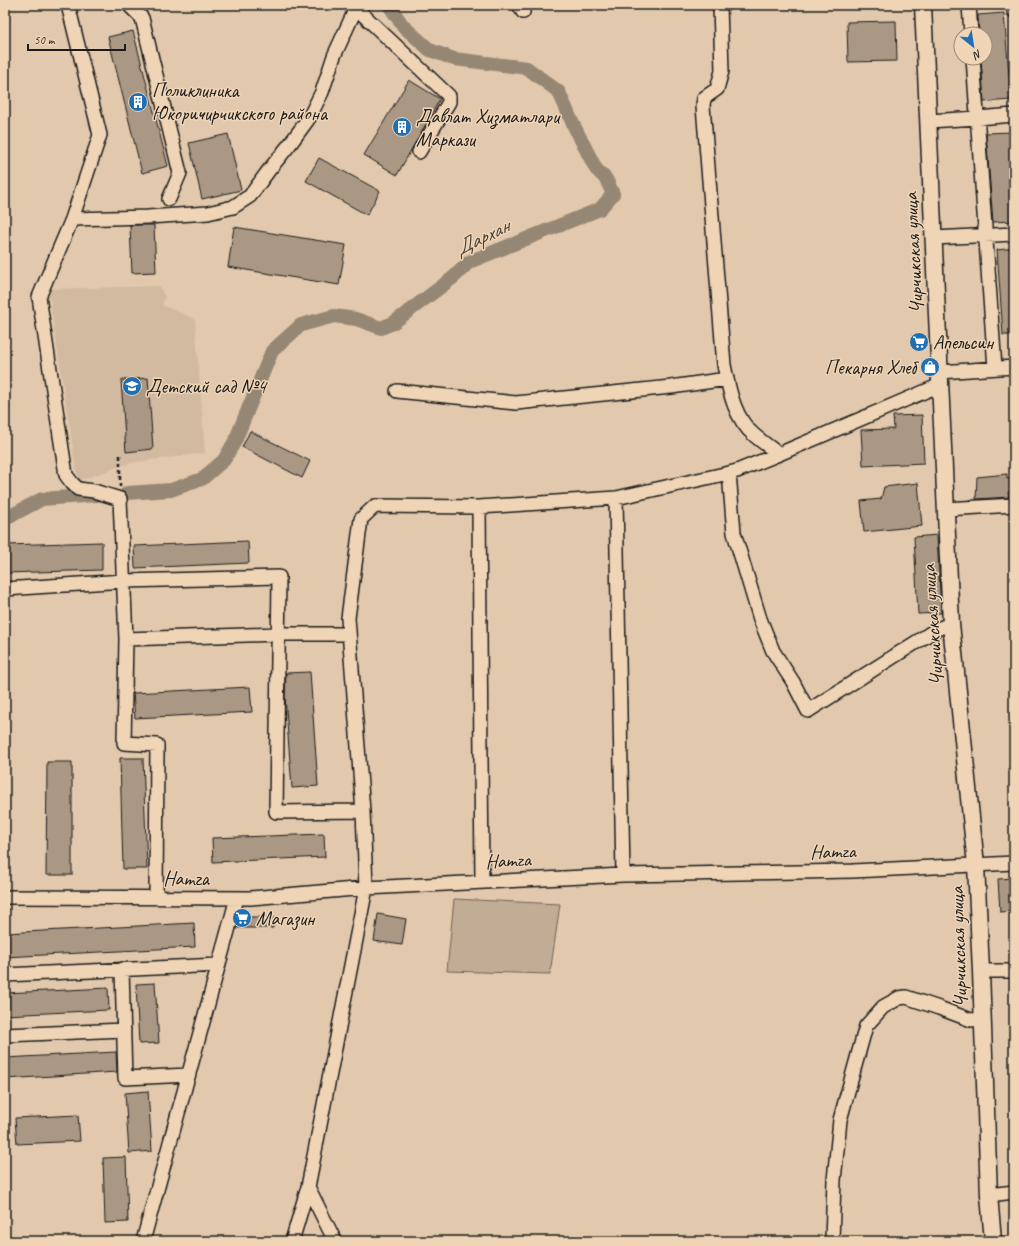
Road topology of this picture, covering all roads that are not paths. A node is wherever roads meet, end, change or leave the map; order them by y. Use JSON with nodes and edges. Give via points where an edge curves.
{"nodes":[{"id":1,"x":68,"y":5,"type":"edge"},
{"id":2,"x":129,"y":5,"type":"edge"},
{"id":3,"x":720,"y":5,"type":"edge"},
{"id":4,"x":923,"y":5,"type":"edge"},
{"id":5,"x":969,"y":5,"type":"edge"},
{"id":6,"x":1013,"y":5,"type":"edge"},
{"id":7,"x":355,"y":6,"type":"edge"},
{"id":8,"x":1014,"y":11,"type":"edge"},
{"id":9,"x":970,"y":26,"type":"edge"},
{"id":10,"x":974,"y":66,"type":"edge"},
{"id":11,"x":1014,"y":115,"type":"edge"},
{"id":12,"x":978,"y":118,"type":"junction"},
{"id":13,"x":928,"y":121,"type":"junction"},
{"id":14,"x":419,"y":152,"type":"dead end"},
{"id":15,"x":169,"y":199,"type":"dead end"},
{"id":16,"x":72,"y":219,"type":"junction"},
{"id":17,"x":1014,"y":234,"type":"edge"},
{"id":18,"x":986,"y":235,"type":"junction"},
{"id":19,"x":934,"y":238,"type":"junction"},
{"id":20,"x":1014,"y":367,"type":"edge"},
{"id":21,"x":995,"y":368,"type":"junction"},
{"id":22,"x":727,"y":378,"type":"junction"},
{"id":23,"x":940,"y":378,"type":"junction"},
{"id":24,"x":397,"y":391,"type":"dead end"},
{"id":25,"x":779,"y":454,"type":"junction"},
{"id":26,"x":729,"y":472,"type":"junction"},
{"id":27,"x":616,"y":498,"type":"junction"},
{"id":28,"x":1014,"y":505,"type":"edge"},
{"id":29,"x":479,"y":507,"type":"junction"},
{"id":30,"x":946,"y":508,"type":"junction"},
{"id":31,"x":124,"y":581,"type":"junction"},
{"id":32,"x":5,"y":589,"type":"edge"},
{"id":33,"x":951,"y":624,"type":"junction"},
{"id":34,"x":349,"y":632,"type":"junction"},
{"id":35,"x":278,"y":634,"type":"junction"},
{"id":36,"x":126,"y":639,"type":"junction"},
{"id":37,"x":363,"y":811,"type":"junction"},
{"id":38,"x":1014,"y":864,"type":"edge"},
{"id":39,"x":976,"y":865,"type":"junction"},
{"id":40,"x":623,"y":875,"type":"junction"},
{"id":41,"x":482,"y":882,"type":"junction"},
{"id":42,"x":366,"y":888,"type":"junction"},
{"id":43,"x":5,"y":897,"type":"edge"},
{"id":44,"x":156,"y":898,"type":"junction"},
{"id":45,"x":236,"y":898,"type":"junction"},
{"id":46,"x":219,"y":965,"type":"junction"},
{"id":47,"x":122,"y":969,"type":"junction"},
{"id":48,"x":981,"y":971,"type":"junction"},
{"id":49,"x":1014,"y":971,"type":"edge"},
{"id":50,"x":5,"y":975,"type":"edge"},
{"id":51,"x":982,"y":1019,"type":"junction"},
{"id":52,"x":124,"y":1030,"type":"junction"},
{"id":53,"x":5,"y":1035,"type":"edge"},
{"id":54,"x":189,"y":1075,"type":"junction"},
{"id":55,"x":308,"y":1187,"type":"junction"},
{"id":56,"x":1014,"y":1192,"type":"edge"},
{"id":57,"x":989,"y":1195,"type":"junction"},
{"id":58,"x":143,"y":1241,"type":"edge"},
{"id":59,"x":292,"y":1241,"type":"edge"},
{"id":60,"x":335,"y":1241,"type":"edge"},
{"id":61,"x":832,"y":1241,"type":"edge"},
{"id":62,"x":993,"y":1241,"type":"edge"}],
"edges":[{"from":1,"to":16,"type":"street","via":[[100,135]]},
{"from":2,"to":15,"type":"street","via":[[142,18],[180,173]]},
{"from":3,"to":22,"type":"street","via":[[722,71],[717,89],[704,98],[702,106]]},
{"from":4,"to":13,"type":"main road","name":"Чирчикская улица"},
{"from":5,"to":9,"type":"street"},
{"from":6,"to":8,"type":"street"},
{"from":7,"to":14,"type":"street","via":[[449,96],[449,102]]},
{"from":7,"to":16,"type":"street","via":[[322,92],[309,118],[250,196],[233,207],[208,213]]},
{"from":10,"to":12,"type":"street"},
{"from":11,"to":12,"type":"street"},
{"from":12,"to":13,"type":"street"},
{"from":12,"to":18,"type":"street"},
{"from":13,"to":19,"type":"main road","name":"Чирчикская улица"},
{"from":16,"to":31,"type":"street","via":[[39,297],[66,475],[78,488],[120,499]]},
{"from":17,"to":18,"type":"street"},
{"from":18,"to":19,"type":"street"},
{"from":18,"to":21,"type":"street"},
{"from":19,"to":23,"type":"main road","name":"Чирчикская улица"},
{"from":20,"to":21,"type":"street"},
{"from":21,"to":23,"type":"street"},
{"from":22,"to":24,"type":"street","via":[[671,387],[516,403]]},
{"from":22,"to":25,"type":"street","via":[[733,403],[743,423],[753,435]]},
{"from":23,"to":25,"type":"street"},
{"from":23,"to":30,"type":"main road","name":"Чирчикская улица"},
{"from":25,"to":26,"type":"street"},
{"from":26,"to":27,"type":"street"},
{"from":26,"to":33,"type":"street","via":[[734,533],[760,619],[773,651],[808,711],[937,629]]},
{"from":27,"to":29,"type":"street"},
{"from":27,"to":40,"type":"street"},
{"from":28,"to":30,"type":"street"},
{"from":29,"to":34,"type":"street","via":[[375,506],[361,519],[348,618]]},
{"from":29,"to":41,"type":"street"},
{"from":30,"to":33,"type":"main road","name":"Чирчикская улица"},
{"from":31,"to":32,"type":"street"},
{"from":31,"to":35,"type":"street","via":[[279,577]]},
{"from":31,"to":36,"type":"street"},
{"from":33,"to":39,"type":"main road","name":"Чирчикская улица"},
{"from":34,"to":35,"type":"street"},
{"from":34,"to":37,"type":"street"},
{"from":35,"to":36,"type":"street"},
{"from":35,"to":37,"type":"street","via":[[276,812]]},
{"from":36,"to":44,"type":"street","via":[[124,743],[157,745]]},
{"from":37,"to":42,"type":"street"},
{"from":38,"to":39,"type":"street","name":"Hamza"},
{"from":39,"to":40,"type":"street","name":"Hamza","via":[[853,871]]},
{"from":39,"to":48,"type":"main road","name":"Чирчикская улица"},
{"from":40,"to":41,"type":"street","name":"Hamza"},
{"from":41,"to":42,"type":"street","name":"Hamza"},
{"from":42,"to":45,"type":"street","name":"Hamza"},
{"from":42,"to":55,"type":"street"},
{"from":43,"to":44,"type":"street","name":"Hamza"},
{"from":44,"to":45,"type":"street","name":"Hamza"},
{"from":45,"to":46,"type":"street"},
{"from":46,"to":47,"type":"street"},
{"from":46,"to":54,"type":"street"},
{"from":47,"to":50,"type":"street"},
{"from":47,"to":52,"type":"street"},
{"from":48,"to":49,"type":"street"},
{"from":48,"to":51,"type":"main road","name":"Чирчикская улица"},
{"from":51,"to":57,"type":"main road","name":"Чирчикская улица"},
{"from":51,"to":61,"type":"street","via":[[971,1020],[906,997],[883,1007],[866,1026],[840,1120],[834,1180]]},
{"from":52,"to":53,"type":"street"},
{"from":52,"to":54,"type":"street","via":[[125,1078]]},
{"from":54,"to":58,"type":"street"},
{"from":55,"to":59,"type":"street"},
{"from":55,"to":60,"type":"street"},
{"from":56,"to":57,"type":"street"},
{"from":57,"to":62,"type":"main road","name":"Чирчикская улица"}]}
